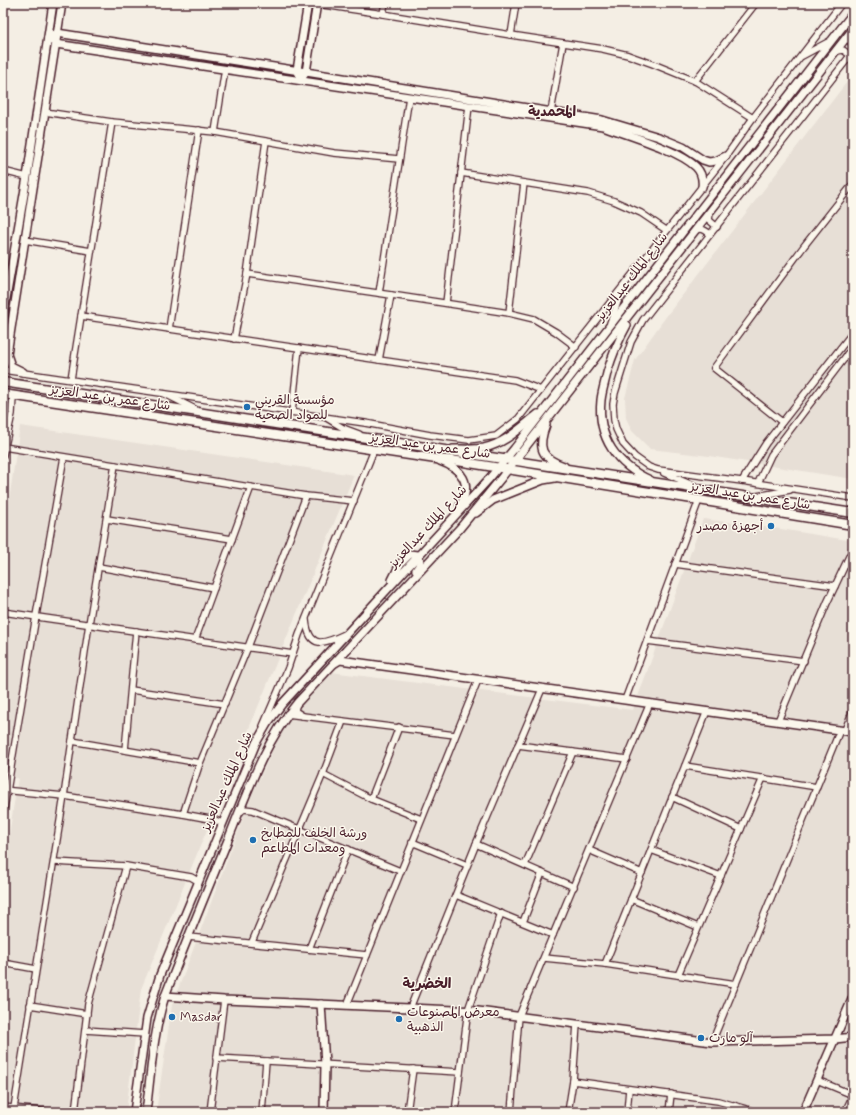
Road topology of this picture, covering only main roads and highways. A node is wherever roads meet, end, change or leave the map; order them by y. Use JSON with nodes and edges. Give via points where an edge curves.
{"nodes":[{"id":1,"x":3,"y":382,"type":"edge"},
{"id":2,"x":3,"y":394,"type":"edge"},
{"id":3,"x":737,"y":495,"type":"junction"},
{"id":4,"x":699,"y":500,"type":"junction"},
{"id":5,"x":853,"y":513,"type":"edge"},
{"id":6,"x":853,"y":525,"type":"edge"}],
"edges":[{"from":1,"to":3,"type":"main road","name":"شارع عمر بن عبد العزيز"},
{"from":2,"to":4,"type":"main road","name":"شارع عمر بن عبد العزيز","via":[[451,460]]},
{"from":3,"to":4,"type":"main road","via":[[703,494]]},
{"from":3,"to":5,"type":"main road","name":"شارع عمر بن عبد العزيز"},
{"from":4,"to":6,"type":"main road","name":"شارع عمر بن عبد العزيز"}]}
